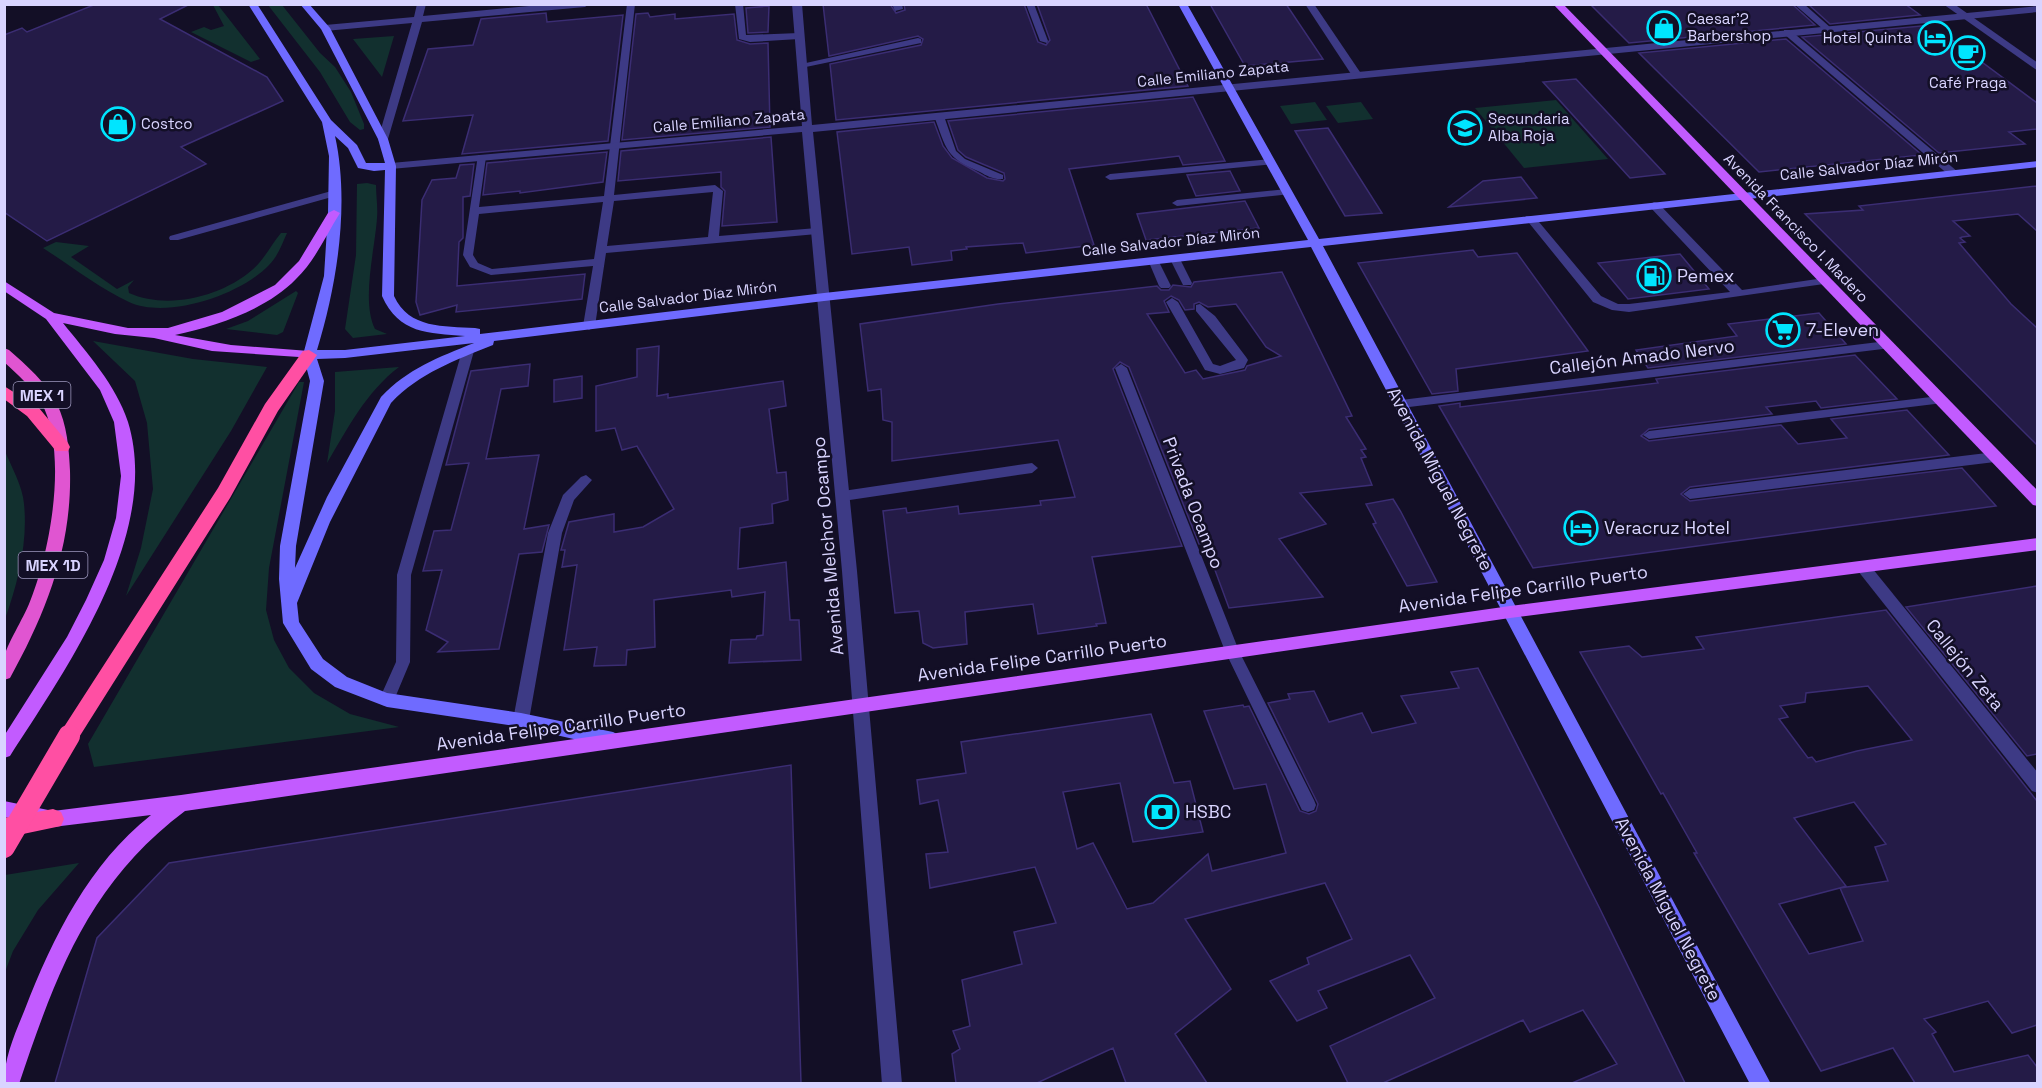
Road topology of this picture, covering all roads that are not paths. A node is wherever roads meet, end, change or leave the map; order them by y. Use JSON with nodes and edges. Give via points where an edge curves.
{"nodes":[{"id":1,"x":252,"y":4,"type":"edge"},
{"id":2,"x":304,"y":4,"type":"edge"},
{"id":3,"x":422,"y":4,"type":"edge"},
{"id":4,"x":585,"y":4,"type":"edge"},
{"id":5,"x":631,"y":4,"type":"edge"},
{"id":6,"x":739,"y":4,"type":"edge"},
{"id":7,"x":797,"y":4,"type":"edge"},
{"id":8,"x":1030,"y":4,"type":"edge"},
{"id":9,"x":1182,"y":4,"type":"edge"},
{"id":10,"x":1308,"y":4,"type":"edge"},
{"id":11,"x":1557,"y":4,"type":"edge"},
{"id":12,"x":1798,"y":4,"type":"edge"},
{"id":13,"x":1947,"y":4,"type":"edge"},
{"id":14,"x":2037,"y":9,"type":"edge"},
{"id":15,"x":1962,"y":15,"type":"junction"},
{"id":16,"x":418,"y":19,"type":"junction"},
{"id":17,"x":325,"y":27,"type":"junction"},
{"id":18,"x":1827,"y":28,"type":"junction"},
{"id":19,"x":1787,"y":32,"type":"junction"},
{"id":20,"x":799,"y":36,"type":"junction"},
{"id":21,"x":918,"y":41,"type":"dead end"},
{"id":22,"x":1044,"y":41,"type":"dead end"},
{"id":23,"x":1601,"y":50,"type":"junction"},
{"id":24,"x":801,"y":65,"type":"junction"},
{"id":25,"x":2037,"y":68,"type":"edge"},
{"id":26,"x":1357,"y":75,"type":"junction"},
{"id":27,"x":1230,"y":88,"type":"junction"},
{"id":28,"x":939,"y":116,"type":"junction"},
{"id":29,"x":327,"y":122,"type":"junction"},
{"id":30,"x":806,"y":129,"type":"junction"},
{"id":31,"x":383,"y":139,"type":"junction"},
{"id":32,"x":615,"y":145,"type":"junction"},
{"id":33,"x":481,"y":157,"type":"junction"},
{"id":34,"x":1271,"y":162,"type":"junction"},
{"id":35,"x":2037,"y":164,"type":"edge"},
{"id":36,"x":391,"y":166,"type":"junction"},
{"id":37,"x":1954,"y":174,"type":"junction"},
{"id":38,"x":999,"y":177,"type":"dead end"},
{"id":39,"x":1110,"y":177,"type":"dead end"},
{"id":40,"x":335,"y":192,"type":"junction"},
{"id":41,"x":1287,"y":192,"type":"junction"},
{"id":42,"x":1741,"y":195,"type":"junction"},
{"id":43,"x":609,"y":197,"type":"junction"},
{"id":44,"x":1177,"y":203,"type":"dead end"},
{"id":45,"x":1654,"y":205,"type":"junction"},
{"id":46,"x":475,"y":211,"type":"junction"},
{"id":47,"x":334,"y":213,"type":"junction"},
{"id":48,"x":1530,"y":218,"type":"junction"},
{"id":49,"x":817,"y":231,"type":"junction"},
{"id":50,"x":174,"y":238,"type":"dead end"},
{"id":51,"x":713,"y":240,"type":"junction"},
{"id":52,"x":1315,"y":243,"type":"junction"},
{"id":53,"x":600,"y":250,"type":"junction"},
{"id":54,"x":1175,"y":259,"type":"junction"},
{"id":55,"x":1153,"y":260,"type":"junction"},
{"id":56,"x":598,"y":262,"type":"junction"},
{"id":57,"x":1824,"y":281,"type":"junction"},
{"id":58,"x":1187,"y":283,"type":"dead end"},
{"id":59,"x":4,"y":285,"type":"edge"},
{"id":60,"x":1165,"y":285,"type":"dead end"},
{"id":61,"x":1739,"y":294,"type":"junction"},
{"id":62,"x":824,"y":297,"type":"junction"},
{"id":63,"x":1172,"y":302,"type":"dead end"},
{"id":64,"x":1200,"y":308,"type":"dead end"},
{"id":65,"x":50,"y":315,"type":"junction"},
{"id":66,"x":589,"y":326,"type":"junction"},
{"id":67,"x":154,"y":334,"type":"junction"},
{"id":68,"x":504,"y":335,"type":"junction"},
{"id":69,"x":1887,"y":345,"type":"junction"},
{"id":70,"x":468,"y":351,"type":"junction"},
{"id":71,"x":4,"y":353,"type":"edge"},
{"id":72,"x":309,"y":355,"type":"junction"},
{"id":73,"x":1121,"y":368,"type":"dead end"},
{"id":74,"x":4,"y":391,"type":"edge"},
{"id":75,"x":1940,"y":400,"type":"junction"},
{"id":76,"x":1401,"y":404,"type":"junction"},
{"id":77,"x":1649,"y":435,"type":"dead end"},
{"id":78,"x":62,"y":447,"type":"junction"},
{"id":79,"x":1995,"y":457,"type":"junction"},
{"id":80,"x":1032,"y":468,"type":"dead end"},
{"id":81,"x":586,"y":480,"type":"dead end"},
{"id":82,"x":1690,"y":494,"type":"dead end"},
{"id":83,"x":843,"y":496,"type":"junction"},
{"id":84,"x":2037,"y":501,"type":"edge"},
{"id":85,"x":2037,"y":544,"type":"edge"},
{"id":86,"x":1863,"y":567,"type":"junction"},
{"id":87,"x":291,"y":603,"type":"junction"},
{"id":88,"x":1510,"y":612,"type":"junction"},
{"id":89,"x":1232,"y":651,"type":"junction"},
{"id":90,"x":4,"y":673,"type":"edge"},
{"id":91,"x":387,"y":700,"type":"junction"},
{"id":92,"x":862,"y":705,"type":"junction"},
{"id":93,"x":521,"y":720,"type":"junction"},
{"id":94,"x":614,"y":740,"type":"junction"},
{"id":95,"x":5,"y":749,"type":"edge"},
{"id":96,"x":2037,"y":786,"type":"edge"},
{"id":97,"x":181,"y":803,"type":"junction"},
{"id":98,"x":1308,"y":805,"type":"dead end"},
{"id":99,"x":4,"y":809,"type":"edge"},
{"id":100,"x":53,"y":819,"type":"junction"},
{"id":101,"x":4,"y":829,"type":"edge"},
{"id":102,"x":4,"y":847,"type":"edge"},
{"id":103,"x":8,"y":1083,"type":"edge"},
{"id":104,"x":891,"y":1083,"type":"edge"},
{"id":105,"x":1761,"y":1083,"type":"edge"}],
"edges":[{"from":1,"to":29,"type":"main road"},
{"from":2,"to":17,"type":"main road"},
{"from":3,"to":16,"type":"street"},
{"from":4,"to":16,"type":"street"},
{"from":5,"to":32,"type":"lane"},
{"from":6,"to":20,"type":"lane","via":[[742,37]]},
{"from":7,"to":20,"type":"street","name":"Avenida Melchor Ocampo"},
{"from":8,"to":22,"type":"lane"},
{"from":9,"to":27,"type":"main road","name":"Avenida Miguel Negrete"},
{"from":10,"to":26,"type":"street"},
{"from":11,"to":23,"type":"main road","name":"Avenida Francisco I. Madero"},
{"from":12,"to":18,"type":"lane"},
{"from":13,"to":15,"type":"street"},
{"from":14,"to":15,"type":"street","name":"Calle Emiliano Zapata"},
{"from":15,"to":18,"type":"street","name":"Calle Emiliano Zapata"},
{"from":15,"to":25,"type":"street"},
{"from":16,"to":17,"type":"street"},
{"from":16,"to":31,"type":"street"},
{"from":17,"to":31,"type":"main road"},
{"from":18,"to":19,"type":"street","name":"Calle Emiliano Zapata"},
{"from":19,"to":23,"type":"street","name":"Calle Emiliano Zapata"},
{"from":19,"to":37,"type":"lane"},
{"from":20,"to":24,"type":"street","name":"Avenida Melchor Ocampo"},
{"from":21,"to":24,"type":"lane"},
{"from":23,"to":26,"type":"street","name":"Calle Emiliano Zapata"},
{"from":23,"to":42,"type":"main road","name":"Avenida Francisco I. Madero"},
{"from":24,"to":30,"type":"street","name":"Avenida Melchor Ocampo"},
{"from":26,"to":27,"type":"street","name":"Calle Emiliano Zapata"},
{"from":27,"to":28,"type":"street","name":"Calle Emiliano Zapata"},
{"from":27,"to":34,"type":"main road","name":"Avenida Miguel Negrete"},
{"from":28,"to":30,"type":"street","name":"Calle Emiliano Zapata"},
{"from":28,"to":38,"type":"lane","via":[[952,152],[962,161]]},
{"from":29,"to":36,"type":"main road","via":[[353,147],[362,166]]},
{"from":29,"to":40,"type":"main road","via":[[334,156]]},
{"from":30,"to":32,"type":"street","name":"Calle Emiliano Zapata"},
{"from":30,"to":49,"type":"street","name":"Avenida Melchor Ocampo"},
{"from":31,"to":36,"type":"main road"},
{"from":32,"to":33,"type":"street","name":"Calle Emiliano Zapata"},
{"from":32,"to":43,"type":"lane"},
{"from":33,"to":36,"type":"street","name":"Calle Emiliano Zapata"},
{"from":33,"to":46,"type":"lane"},
{"from":34,"to":39,"type":"lane"},
{"from":34,"to":41,"type":"main road","name":"Avenida Miguel Negrete"},
{"from":35,"to":37,"type":"main road","name":"Calle Salvador Díaz Mirón"},
{"from":36,"to":68,"type":"main road","via":[[388,296],[396,315],[419,326]]},
{"from":37,"to":42,"type":"main road","name":"Calle Salvador Díaz Mirón"},
{"from":40,"to":47,"type":"main road"},
{"from":40,"to":50,"type":"lane"},
{"from":41,"to":44,"type":"lane"},
{"from":41,"to":52,"type":"main road","name":"Avenida Miguel Negrete"},
{"from":42,"to":45,"type":"main road","name":"Calle Salvador Díaz Mirón"},
{"from":42,"to":57,"type":"main road","name":"Avenida Francisco I. Madero"},
{"from":43,"to":46,"type":"lane"},
{"from":43,"to":51,"type":"lane","via":[[717,189]]},
{"from":43,"to":53,"type":"lane"},
{"from":45,"to":48,"type":"main road","name":"Calle Salvador Díaz Mirón"},
{"from":45,"to":61,"type":"lane"},
{"from":46,"to":56,"type":"lane","via":[[468,255],[474,266],[481,269],[504,271]]},
{"from":47,"to":67,"type":"main road","via":[[301,266],[273,292],[205,323]]},
{"from":47,"to":72,"type":"main road","via":[[330,276]]},
{"from":48,"to":52,"type":"main road","name":"Calle Salvador Díaz Mirón"},
{"from":48,"to":61,"type":"lane","via":[[1597,299],[1606,304],[1629,308]]},
{"from":49,"to":51,"type":"lane"},
{"from":49,"to":62,"type":"street","name":"Avenida Melchor Ocampo"},
{"from":51,"to":53,"type":"lane"},
{"from":52,"to":54,"type":"main road","name":"Calle Salvador Díaz Mirón"},
{"from":52,"to":76,"type":"main road","name":"Avenida Miguel Negrete"},
{"from":53,"to":56,"type":"lane"},
{"from":54,"to":55,"type":"main road","name":"Calle Salvador Díaz Mirón"},
{"from":54,"to":58,"type":"lane"},
{"from":55,"to":60,"type":"lane"},
{"from":55,"to":62,"type":"main road","name":"Calle Salvador Díaz Mirón"},
{"from":56,"to":66,"type":"lane"},
{"from":57,"to":61,"type":"lane"},
{"from":57,"to":69,"type":"main road","name":"Avenida Francisco I. Madero"},
{"from":59,"to":65,"type":"main road"},
{"from":62,"to":66,"type":"main road","name":"Calle Salvador Díaz Mirón"},
{"from":62,"to":83,"type":"street","name":"Avenida Melchor Ocampo"},
{"from":63,"to":64,"type":"lane","via":[[1209,367],[1220,370],[1240,365],[1242,360]]},
{"from":65,"to":67,"type":"main road"},
{"from":65,"to":95,"type":"main road","via":[[111,397],[124,433],[127,495],[112,560],[93,604]]},
{"from":66,"to":68,"type":"main road","name":"Calle Salvador Díaz Mirón"},
{"from":67,"to":72,"type":"main road","via":[[229,350]]},
{"from":68,"to":70,"type":"main road"},
{"from":68,"to":72,"type":"main road","name":"Calle Salvador Díaz Mirón"},
{"from":69,"to":75,"type":"main road","name":"Avenida Francisco I. Madero"},
{"from":69,"to":76,"type":"lane","name":"Callejón Amado Nervo"},
{"from":70,"to":87,"type":"main road","via":[[414,374],[386,400],[305,556]]},
{"from":70,"to":91,"type":"lane","via":[[404,575],[403,662]]},
{"from":71,"to":78,"type":"highway","number":"MEX 1","via":[[49,403]]},
{"from":72,"to":87,"type":"main road","via":[[317,381],[288,546]]},
{"from":72,"to":102,"type":"highway","bridge":true,"via":[[271,408],[224,493],[69,736]]},
{"from":73,"to":89,"type":"lane","name":"Privada Ocampo"},
{"from":74,"to":78,"type":"highway","via":[[33,412]]},
{"from":75,"to":77,"type":"lane"},
{"from":75,"to":79,"type":"main road","name":"Avenida Francisco I. Madero"},
{"from":76,"to":88,"type":"main road","name":"Avenida Miguel Negrete"},
{"from":78,"to":90,"type":"highway","number":"MEX 1D","via":[[62,519],[52,570],[21,644]]},
{"from":79,"to":82,"type":"lane"},
{"from":79,"to":84,"type":"main road","name":"Avenida Francisco I. Madero"},
{"from":80,"to":83,"type":"lane"},
{"from":81,"to":93,"type":"lane","via":[[568,498],[555,533]]},
{"from":83,"to":92,"type":"street","name":"Avenida Melchor Ocampo"},
{"from":85,"to":86,"type":"main road","name":"Avenida Felipe Carrillo Puerto"},
{"from":86,"to":88,"type":"main road","name":"Avenida Felipe Carrillo Puerto"},
{"from":86,"to":96,"type":"lane","name":"Callejón Zeta"},
{"from":87,"to":91,"type":"main road","via":[[291,623],[317,664],[341,682]]},
{"from":88,"to":89,"type":"main road","name":"Avenida Felipe Carrillo Puerto"},
{"from":88,"to":105,"type":"main road","name":"Avenida Miguel Negrete"},
{"from":89,"to":92,"type":"main road","name":"Avenida Felipe Carrillo Puerto"},
{"from":89,"to":98,"type":"lane","name":"Privada Ocampo"},
{"from":91,"to":93,"type":"main road"},
{"from":92,"to":94,"type":"main road","name":"Avenida Felipe Carrillo Puerto"},
{"from":92,"to":104,"type":"street","name":"Avenida Melchor Ocampo"},
{"from":93,"to":94,"type":"main road"},
{"from":94,"to":97,"type":"main road","name":"Avenida Felipe Carrillo Puerto"},
{"from":97,"to":100,"type":"main road","name":"Avenida Felipe Carrillo Puerto"},
{"from":97,"to":103,"type":"main road","via":[[125,850],[85,906],[35,1002]]},
{"from":99,"to":100,"type":"main road","name":"Avenida Felipe Carrillo Puerto"},
{"from":100,"to":101,"type":"highway"}]}
